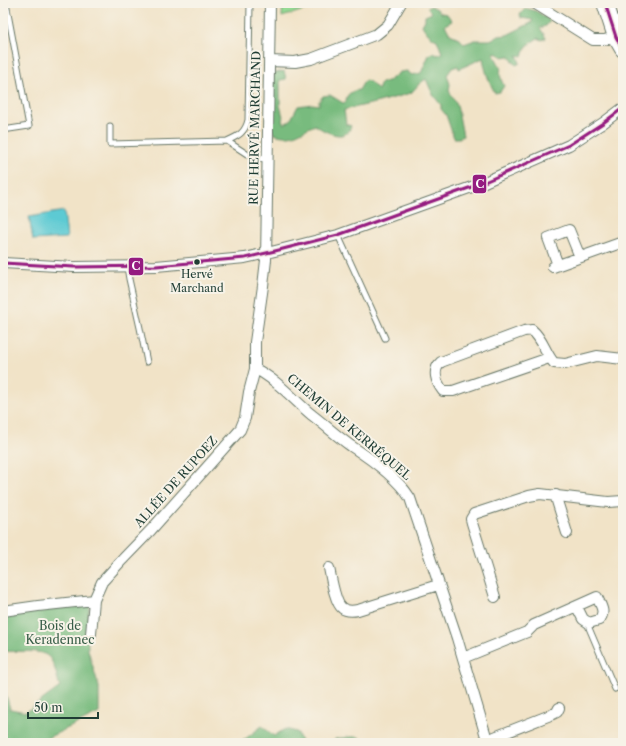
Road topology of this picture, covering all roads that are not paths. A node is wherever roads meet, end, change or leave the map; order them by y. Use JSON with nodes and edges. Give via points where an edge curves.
{"nodes":[{"id":1,"x":6,"y":3,"type":"edge"},
{"id":2,"x":250,"y":3,"type":"edge"},
{"id":3,"x":270,"y":3,"type":"edge"},
{"id":4,"x":401,"y":3,"type":"edge"},
{"id":5,"x":534,"y":3,"type":"edge"},
{"id":6,"x":604,"y":3,"type":"edge"},
{"id":7,"x":620,"y":43,"type":"edge"},
{"id":8,"x":269,"y":61,"type":"junction"},
{"id":9,"x":623,"y":108,"type":"edge"},
{"id":10,"x":110,"y":126,"type":"dead end"},
{"id":11,"x":3,"y":130,"type":"edge"},
{"id":12,"x":227,"y":142,"type":"junction"},
{"id":13,"x":267,"y":159,"type":"junction"},
{"id":14,"x":338,"y":235,"type":"junction"},
{"id":15,"x":623,"y":242,"type":"edge"},
{"id":16,"x":266,"y":254,"type":"junction"},
{"id":17,"x":580,"y":257,"type":"junction"},
{"id":18,"x":3,"y":263,"type":"edge"},
{"id":19,"x":127,"y":267,"type":"junction"},
{"id":20,"x":385,"y":338,"type":"dead end"},
{"id":21,"x":550,"y":358,"type":"junction"},
{"id":22,"x":623,"y":359,"type":"edge"},
{"id":23,"x":147,"y":362,"type":"dead end"},
{"id":24,"x":255,"y":369,"type":"junction"},
{"id":25,"x":556,"y":495,"type":"junction"},
{"id":26,"x":623,"y":501,"type":"edge"},
{"id":27,"x":567,"y":533,"type":"dead end"},
{"id":28,"x":329,"y":568,"type":"dead end"},
{"id":29,"x":438,"y":585,"type":"junction"},
{"id":30,"x":495,"y":597,"type":"dead end"},
{"id":31,"x":94,"y":600,"type":"junction"},
{"id":32,"x":577,"y":607,"type":"junction"},
{"id":33,"x":3,"y":611,"type":"edge"},
{"id":34,"x":589,"y":623,"type":"junction"},
{"id":35,"x":91,"y":634,"type":"dead end"},
{"id":36,"x":462,"y":658,"type":"junction"},
{"id":37,"x":615,"y":689,"type":"dead end"},
{"id":38,"x":559,"y":708,"type":"dead end"},
{"id":39,"x":488,"y":741,"type":"edge"}],
"edges":[{"from":1,"to":11,"type":"lane","via":[[30,126]]},
{"from":2,"to":12,"type":"lane","via":[[247,127],[243,133]]},
{"from":3,"to":8,"type":"street","name":"RUE HERVÉ MARCHAND"},
{"from":4,"to":8,"type":"street","via":[[388,25],[370,36],[306,60]]},
{"from":5,"to":7,"type":"street","via":[[593,40]]},
{"from":6,"to":7,"type":"main road"},
{"from":8,"to":13,"type":"street","name":"RUE HERVÉ MARCHAND"},
{"from":9,"to":14,"type":"street","via":[[575,141],[526,165],[466,190]]},
{"from":10,"to":12,"type":"lane","via":[[110,144]]},
{"from":12,"to":13,"type":"lane","via":[[253,158]]},
{"from":13,"to":16,"type":"street","name":"RUE HERVÉ MARCHAND"},
{"from":14,"to":16,"type":"street"},
{"from":14,"to":20,"type":"lane"},
{"from":15,"to":17,"type":"street"},
{"from":16,"to":19,"type":"street"},
{"from":16,"to":24,"type":"street","via":[[254,342]]},
{"from":17,"to":17,"type":"street","via":[[555,266],[548,238],[569,230]]},
{"from":18,"to":19,"type":"street"},
{"from":19,"to":23,"type":"lane"},
{"from":21,"to":21,"type":"street","via":[[453,391],[443,391],[435,374],[441,362],[524,331],[532,330],[539,335]]},
{"from":21,"to":22,"type":"street","via":[[554,363],[565,364],[597,356]]},
{"from":24,"to":29,"type":"street","name":"CHEMIN DE KERRÉQUEL","via":[[270,378],[404,489],[415,508]]},
{"from":24,"to":31,"type":"street","name":"ALLÉE DE RUPOEZ","via":[[240,430],[102,582]]},
{"from":25,"to":26,"type":"street","via":[[608,502]]},
{"from":25,"to":27,"type":"street"},
{"from":25,"to":30,"type":"street","via":[[529,496],[472,516]]},
{"from":28,"to":29,"type":"street","via":[[338,604],[347,610],[358,610]]},
{"from":29,"to":36,"type":"street","name":"CHEMIN DE KERRÉQUEL"},
{"from":31,"to":33,"type":"street"},
{"from":31,"to":35,"type":"street","name":"ALLÉE DE RUPOEZ"},
{"from":32,"to":34,"type":"street","via":[[583,619]]},
{"from":32,"to":34,"type":"street","via":[[597,597],[604,611],[599,620]]},
{"from":32,"to":36,"type":"street","via":[[534,625],[527,632]]},
{"from":34,"to":37,"type":"lane"},
{"from":36,"to":39,"type":"street","name":"CHEMIN DE KERRÉQUEL"},
{"from":38,"to":39,"type":"street","name":"CHEMIN DE KERRÉQUEL","via":[[553,714]]}]}
